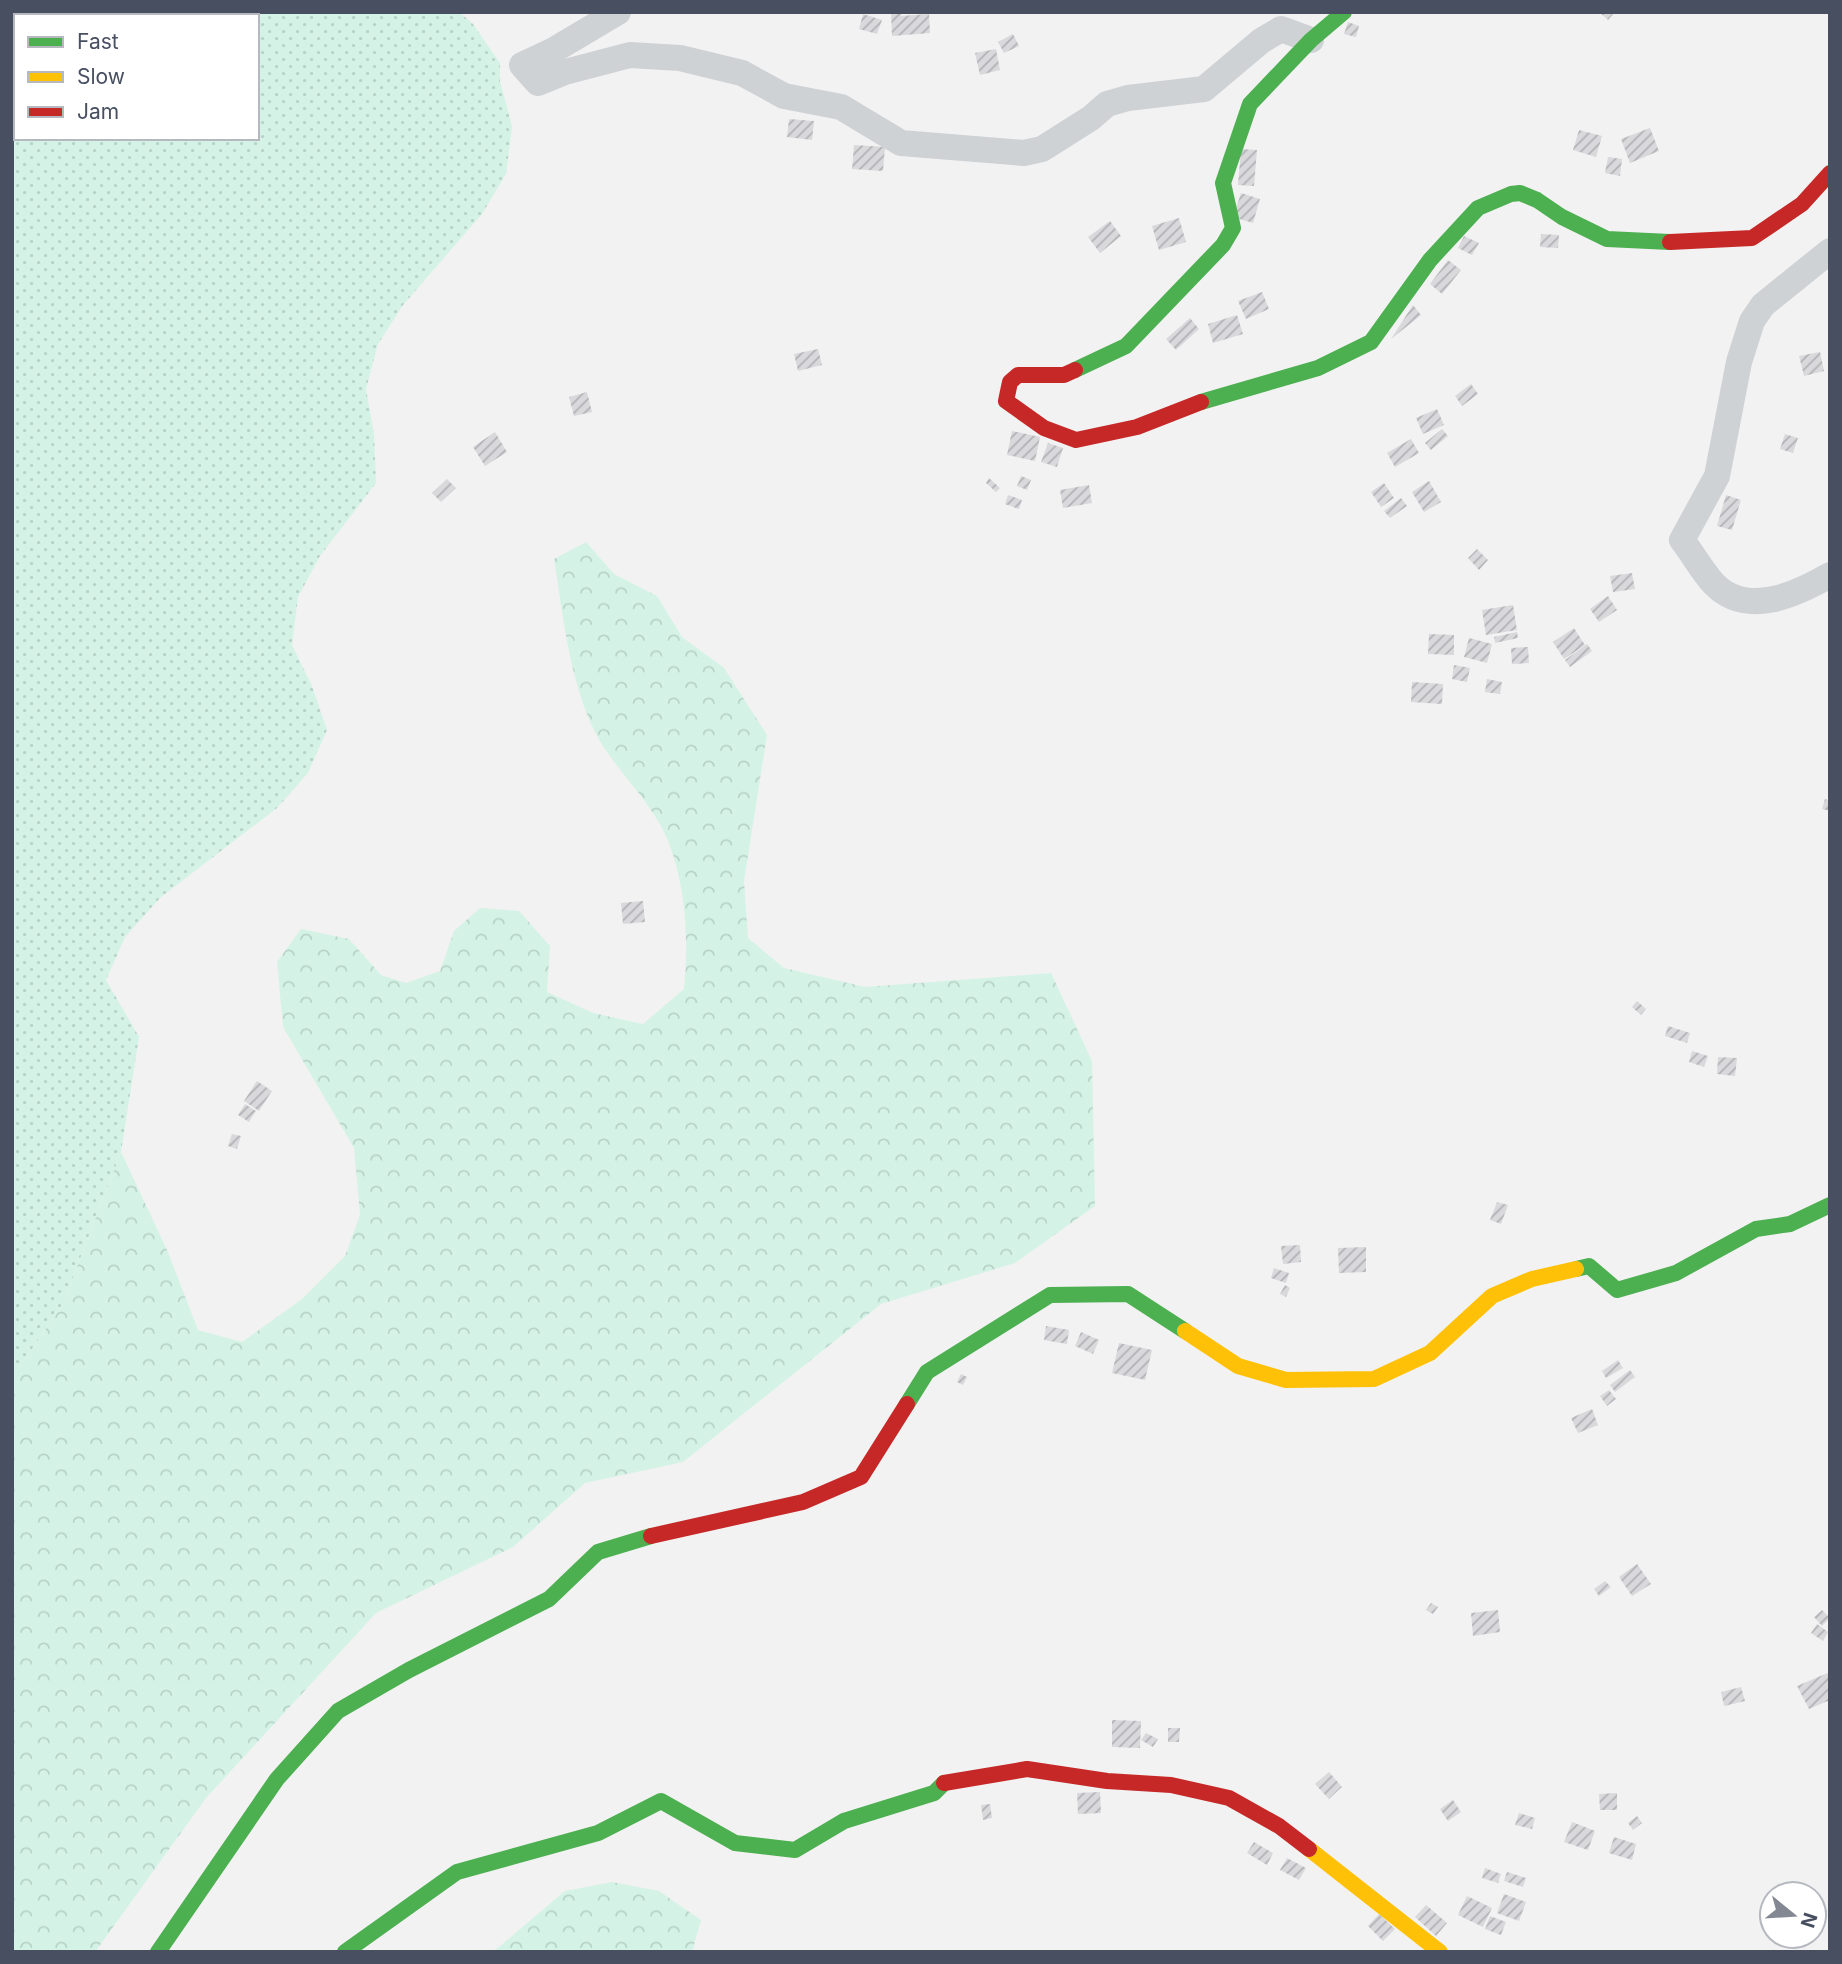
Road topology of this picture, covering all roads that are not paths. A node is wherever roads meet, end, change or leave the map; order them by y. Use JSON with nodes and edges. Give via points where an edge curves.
{"nodes":[{"id":1,"x":618,"y":12,"type":"edge"},
{"id":2,"x":1344,"y":12,"type":"edge"},
{"id":3,"x":1311,"y":40,"type":"junction"},
{"id":4,"x":1830,"y":173,"type":"edge"},
{"id":5,"x":1830,"y":251,"type":"edge"},
{"id":6,"x":1830,"y":575,"type":"edge"},
{"id":7,"x":1830,"y":1205,"type":"edge"},
{"id":8,"x":158,"y":1952,"type":"edge"},
{"id":9,"x":345,"y":1952,"type":"edge"},
{"id":10,"x":1440,"y":1952,"type":"edge"}],
"edges":[{"from":1,"to":3,"type":"street","via":[[522,65],[538,83],[630,55],[680,58],[742,73],[784,96],[841,107],[901,143],[1024,153],[1042,149],[1107,104],[1205,89],[1281,29]]},
{"from":2,"to":3,"type":"street"},
{"from":3,"to":4,"type":"street","via":[[1250,104],[1223,183],[1233,228],[1223,244],[1126,346],[1064,375],[1018,375],[1010,382],[1006,401],[1044,428],[1076,440],[1137,427],[1182,407],[1318,368],[1371,342],[1430,260],[1470,216],[1511,194],[1536,200],[1607,239],[1752,239],[1802,204]]},
{"from":5,"to":6,"type":"street","via":[[1763,305],[1752,321],[1739,362],[1717,476],[1682,540],[1715,585],[1746,600],[1784,598]]},
{"from":7,"to":8,"type":"street","via":[[1790,1224],[1756,1229],[1676,1272],[1617,1290],[1589,1266],[1532,1279],[1492,1296],[1430,1353],[1374,1379],[1286,1380],[1238,1366],[1128,1294],[1050,1295],[927,1372],[860,1477],[803,1502],[673,1529],[598,1552],[549,1599],[338,1711],[277,1779]]},
{"from":9,"to":10,"type":"street","via":[[457,1872],[598,1833],[661,1801],[735,1843],[795,1850],[844,1821],[934,1793],[946,1781],[1027,1769],[1171,1785],[1229,1798],[1279,1826]]}]}
